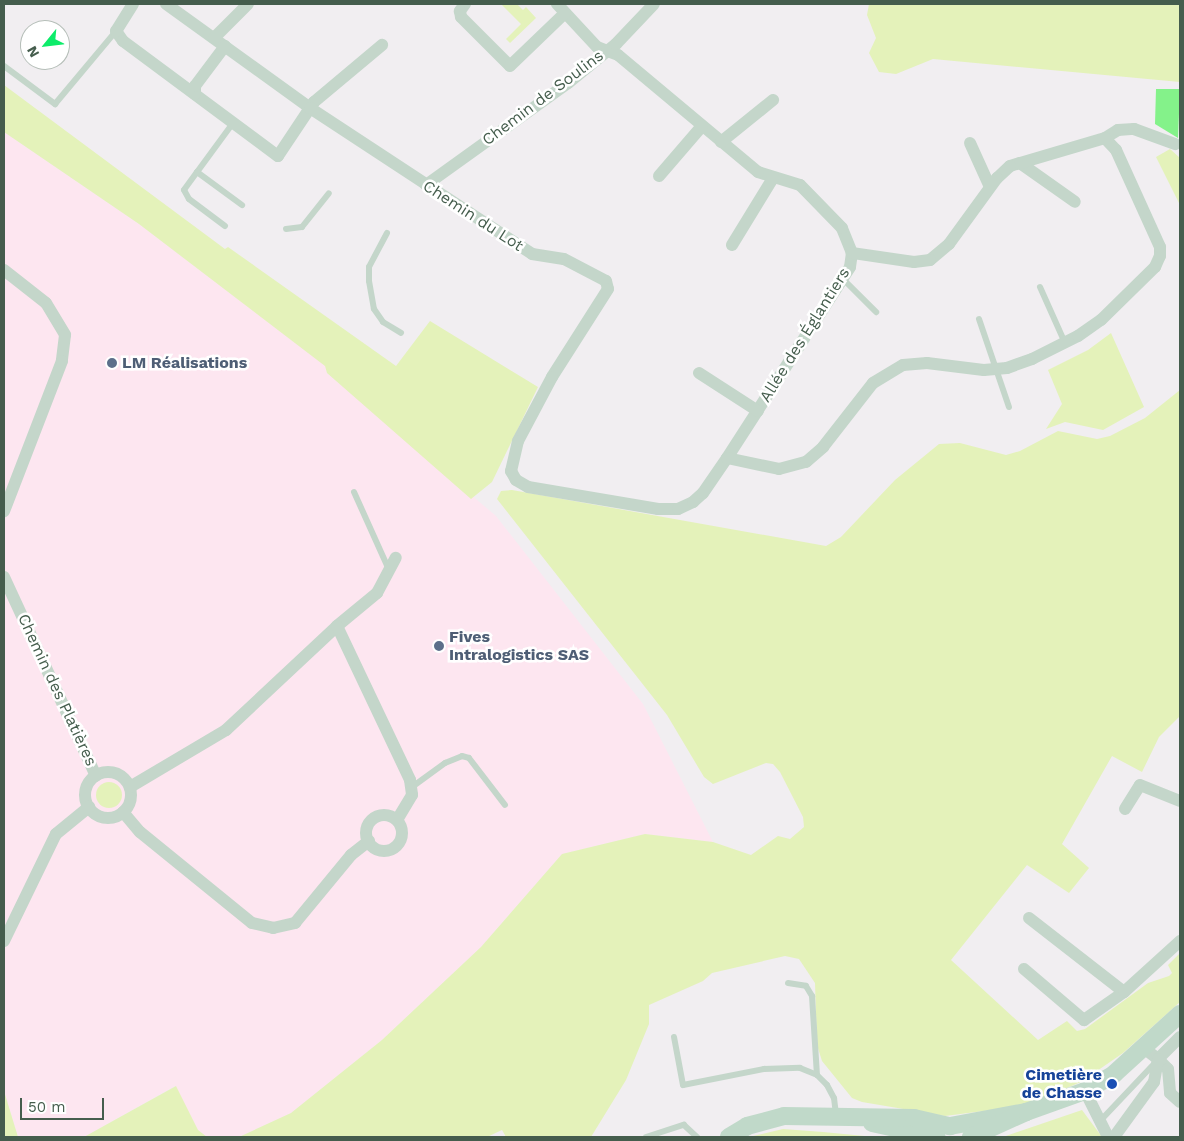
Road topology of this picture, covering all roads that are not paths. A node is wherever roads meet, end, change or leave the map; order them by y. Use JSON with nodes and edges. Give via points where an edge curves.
{"nodes":[{"id":1,"x":133,"y":4,"type":"edge"},
{"id":2,"x":166,"y":4,"type":"edge"},
{"id":3,"x":248,"y":4,"type":"edge"},
{"id":4,"x":465,"y":4,"type":"edge"},
{"id":5,"x":654,"y":4,"type":"edge"},
{"id":6,"x":561,"y":8,"type":"edge"},
{"id":7,"x":116,"y":31,"type":"junction"},
{"id":8,"x":214,"y":38,"type":"junction"},
{"id":9,"x":382,"y":45,"type":"dead end"},
{"id":10,"x":224,"y":46,"type":"junction"},
{"id":11,"x":607,"y":50,"type":"junction"},
{"id":12,"x":4,"y":66,"type":"edge"},
{"id":13,"x":195,"y":94,"type":"junction"},
{"id":14,"x":773,"y":100,"type":"dead end"},
{"id":15,"x":310,"y":108,"type":"junction"},
{"id":16,"x":233,"y":123,"type":"junction"},
{"id":17,"x":702,"y":126,"type":"junction"},
{"id":18,"x":1105,"y":138,"type":"junction"},
{"id":19,"x":721,"y":142,"type":"junction"},
{"id":20,"x":970,"y":144,"type":"dead end"},
{"id":21,"x":1175,"y":144,"type":"dead end"},
{"id":22,"x":1020,"y":163,"type":"junction"},
{"id":23,"x":197,"y":172,"type":"junction"},
{"id":24,"x":659,"y":176,"type":"dead end"},
{"id":25,"x":773,"y":178,"type":"junction"},
{"id":26,"x":426,"y":185,"type":"junction"},
{"id":27,"x":990,"y":187,"type":"junction"},
{"id":28,"x":329,"y":193,"type":"dead end"},
{"id":29,"x":1075,"y":202,"type":"dead end"},
{"id":30,"x":242,"y":205,"type":"dead end"},
{"id":31,"x":226,"y":226,"type":"dead end"},
{"id":32,"x":286,"y":229,"type":"dead end"},
{"id":33,"x":386,"y":233,"type":"dead end"},
{"id":34,"x":732,"y":245,"type":"dead end"},
{"id":35,"x":852,"y":253,"type":"junction"},
{"id":36,"x":4,"y":270,"type":"edge"},
{"id":37,"x":842,"y":279,"type":"junction"},
{"id":38,"x":1040,"y":287,"type":"dead end"},
{"id":39,"x":876,"y":312,"type":"dead end"},
{"id":40,"x":979,"y":319,"type":"dead end"},
{"id":41,"x":401,"y":334,"type":"dead end"},
{"id":42,"x":1065,"y":343,"type":"junction"},
{"id":43,"x":996,"y":369,"type":"junction"},
{"id":44,"x":699,"y":373,"type":"dead end"},
{"id":45,"x":1009,"y":406,"type":"dead end"},
{"id":46,"x":758,"y":411,"type":"junction"},
{"id":47,"x":727,"y":458,"type":"junction"},
{"id":48,"x":513,"y":476,"type":"joint"},
{"id":49,"x":354,"y":492,"type":"dead end"},
{"id":50,"x":4,"y":511,"type":"edge"},
{"id":51,"x":396,"y":558,"type":"dead end"},
{"id":52,"x":389,"y":571,"type":"junction"},
{"id":53,"x":4,"y":577,"type":"edge"},
{"id":54,"x":337,"y":626,"type":"junction"},
{"id":55,"x":96,"y":776,"type":"junction"},
{"id":56,"x":130,"y":787,"type":"junction"},
{"id":57,"x":412,"y":787,"type":"junction"},
{"id":58,"x":1180,"y":801,"type":"edge"},
{"id":59,"x":505,"y":805,"type":"dead end"},
{"id":60,"x":89,"y":807,"type":"junction"},
{"id":61,"x":1125,"y":809,"type":"dead end"},
{"id":62,"x":123,"y":812,"type":"junction"},
{"id":63,"x":397,"y":820,"type":"junction"},
{"id":64,"x":369,"y":841,"type":"junction"},
{"id":65,"x":1030,"y":918,"type":"dead end"},
{"id":66,"x":4,"y":941,"type":"edge"},
{"id":67,"x":1180,"y":942,"type":"edge"},
{"id":68,"x":1024,"y":969,"type":"dead end"},
{"id":69,"x":788,"y":983,"type":"dead end"},
{"id":70,"x":1124,"y":992,"type":"junction"},
{"id":71,"x":1180,"y":1014,"type":"edge"},
{"id":72,"x":674,"y":1037,"type":"dead end"},
{"id":73,"x":1180,"y":1037,"type":"edge"},
{"id":74,"x":1152,"y":1054,"type":"junction"},
{"id":75,"x":817,"y":1075,"type":"junction"},
{"id":76,"x":1085,"y":1091,"type":"junction"},
{"id":77,"x":1180,"y":1102,"type":"edge"},
{"id":78,"x":1026,"y":1112,"type":"junction"},
{"id":79,"x":845,"y":1117,"type":"junction"},
{"id":80,"x":1101,"y":1120,"type":"junction"},
{"id":81,"x":954,"y":1131,"type":"edge"},
{"id":82,"x":646,"y":1137,"type":"edge"},
{"id":83,"x":697,"y":1137,"type":"edge"},
{"id":84,"x":729,"y":1137,"type":"edge"},
{"id":85,"x":936,"y":1137,"type":"edge"},
{"id":86,"x":971,"y":1137,"type":"edge"},
{"id":87,"x":1108,"y":1137,"type":"edge"},
{"id":88,"x":1114,"y":1137,"type":"edge"}],
"edges":[{"from":1,"to":7,"type":"street"},
{"from":2,"to":8,"type":"street","name":"Chemin du Lot"},
{"from":3,"to":8,"type":"street"},
{"from":4,"to":6,"type":"street","via":[[460,11],[461,17],[510,66]]},
{"from":5,"to":11,"type":"street","name":"Chemin de Soulins"},
{"from":6,"to":11,"type":"street","name":"Allée des Églantiers","via":[[597,47]]},
{"from":7,"to":12,"type":"lane","via":[[55,104]]},
{"from":7,"to":13,"type":"street"},
{"from":8,"to":10,"type":"street","name":"Chemin du Lot"},
{"from":9,"to":15,"type":"street"},
{"from":10,"to":13,"type":"street","via":[[195,86]]},
{"from":10,"to":15,"type":"street","name":"Chemin du Lot"},
{"from":11,"to":17,"type":"street","name":"Allée des Églantiers"},
{"from":11,"to":26,"type":"street","name":"Chemin de Soulins","via":[[568,83]]},
{"from":13,"to":16,"type":"street"},
{"from":14,"to":19,"type":"street"},
{"from":15,"to":16,"type":"street","via":[[278,156]]},
{"from":15,"to":26,"type":"street","name":"Chemin du Lot"},
{"from":16,"to":23,"type":"lane"},
{"from":17,"to":19,"type":"street","name":"Allée des Églantiers"},
{"from":17,"to":24,"type":"street"},
{"from":18,"to":21,"type":"street","via":[[1118,130],[1134,129],[1155,134]]},
{"from":18,"to":22,"type":"street"},
{"from":18,"to":42,"type":"street","via":[[1116,150],[1160,247],[1160,256],[1154,267],[1101,320]]},
{"from":19,"to":25,"type":"street","name":"Allée des Églantiers","via":[[758,172]]},
{"from":20,"to":27,"type":"street"},
{"from":22,"to":27,"type":"street","via":[[1002,172]]},
{"from":22,"to":29,"type":"street"},
{"from":23,"to":30,"type":"lane"},
{"from":23,"to":31,"type":"lane","via":[[184,190],[189,199]]},
{"from":25,"to":34,"type":"street"},
{"from":25,"to":35,"type":"street","name":"Allée des Églantiers","via":[[800,185],[842,228]]},
{"from":26,"to":48,"type":"street","name":"Chemin du Lot","via":[[532,254],[564,259],[606,281],[608,289],[552,377],[518,441],[510,466]]},
{"from":27,"to":35,"type":"street","via":[[949,244],[930,260],[914,262]]},
{"from":28,"to":32,"type":"lane","via":[[302,227]]},
{"from":33,"to":41,"type":"lane","via":[[369,267],[374,309],[383,322]]},
{"from":35,"to":37,"type":"street","name":"Allée des Églantiers","via":[[850,267]]},
{"from":36,"to":50,"type":"street","via":[[46,303],[65,335],[62,361]]},
{"from":37,"to":39,"type":"lane"},
{"from":37,"to":46,"type":"street","name":"Allée des Églantiers"},
{"from":38,"to":42,"type":"lane"},
{"from":40,"to":43,"type":"lane"},
{"from":42,"to":43,"type":"street","via":[[1018,364]]},
{"from":43,"to":45,"type":"lane"},
{"from":43,"to":47,"type":"street","via":[[927,363],[903,365],[872,383],[823,447],[806,462],[779,469]]},
{"from":44,"to":46,"type":"street"},
{"from":46,"to":47,"type":"street","name":"Allée des Églantiers"},
{"from":47,"to":48,"type":"street","name":"Allée des Églantiers","via":[[698,498],[686,506],[668,510],[528,487]]},
{"from":49,"to":52,"type":"lane"},
{"from":51,"to":52,"type":"street"},
{"from":52,"to":54,"type":"street","via":[[377,593]]},
{"from":53,"to":55,"type":"street","name":"Chemin des Platières"},
{"from":54,"to":56,"type":"street","via":[[226,730]]},
{"from":54,"to":57,"type":"street"},
{"from":55,"to":56,"type":"street","via":[[112,772]]},
{"from":55,"to":60,"type":"street","via":[[86,794]]},
{"from":56,"to":62,"type":"street","via":[[131,798]]},
{"from":57,"to":59,"type":"lane","via":[[445,763],[462,756],[469,758]]},
{"from":57,"to":63,"type":"street","via":[[408,802]]},
{"from":58,"to":61,"type":"street","via":[[1140,785]]},
{"from":60,"to":62,"type":"street","via":[[104,817]]},
{"from":60,"to":66,"type":"street","via":[[56,834]]},
{"from":62,"to":64,"type":"street","via":[[140,832],[252,923],[273,928],[295,923],[351,855]]},
{"from":63,"to":64,"type":"street","via":[[387,815],[376,817],[368,825]]},
{"from":63,"to":64,"type":"street","via":[[402,837],[395,847],[384,851]]},
{"from":65,"to":70,"type":"street"},
{"from":67,"to":70,"type":"street"},
{"from":68,"to":70,"type":"street","via":[[1084,1020]]},
{"from":69,"to":75,"type":"lane","via":[[806,986],[812,996]]},
{"from":71,"to":74,"type":"street"},
{"from":72,"to":75,"type":"lane","via":[[684,1086],[764,1070],[800,1068]]},
{"from":73,"to":74,"type":"street"},
{"from":74,"to":76,"type":"street"},
{"from":74,"to":77,"type":"street","via":[[1168,1069],[1170,1093]]},
{"from":74,"to":80,"type":"lane"},
{"from":74,"to":88,"type":"street","via":[[1154,1082]]},
{"from":75,"to":79,"type":"lane"},
{"from":76,"to":78,"type":"street"},
{"from":76,"to":80,"type":"street"},
{"from":78,"to":81,"type":"street"},
{"from":78,"to":86,"type":"street"},
{"from":79,"to":81,"type":"street","via":[[914,1118]]},
{"from":79,"to":84,"type":"street","via":[[766,1119]]},
{"from":79,"to":85,"type":"street","via":[[908,1134]]},
{"from":80,"to":87,"type":"street"},
{"from":82,"to":83,"type":"lane","via":[[684,1125]]}]}
